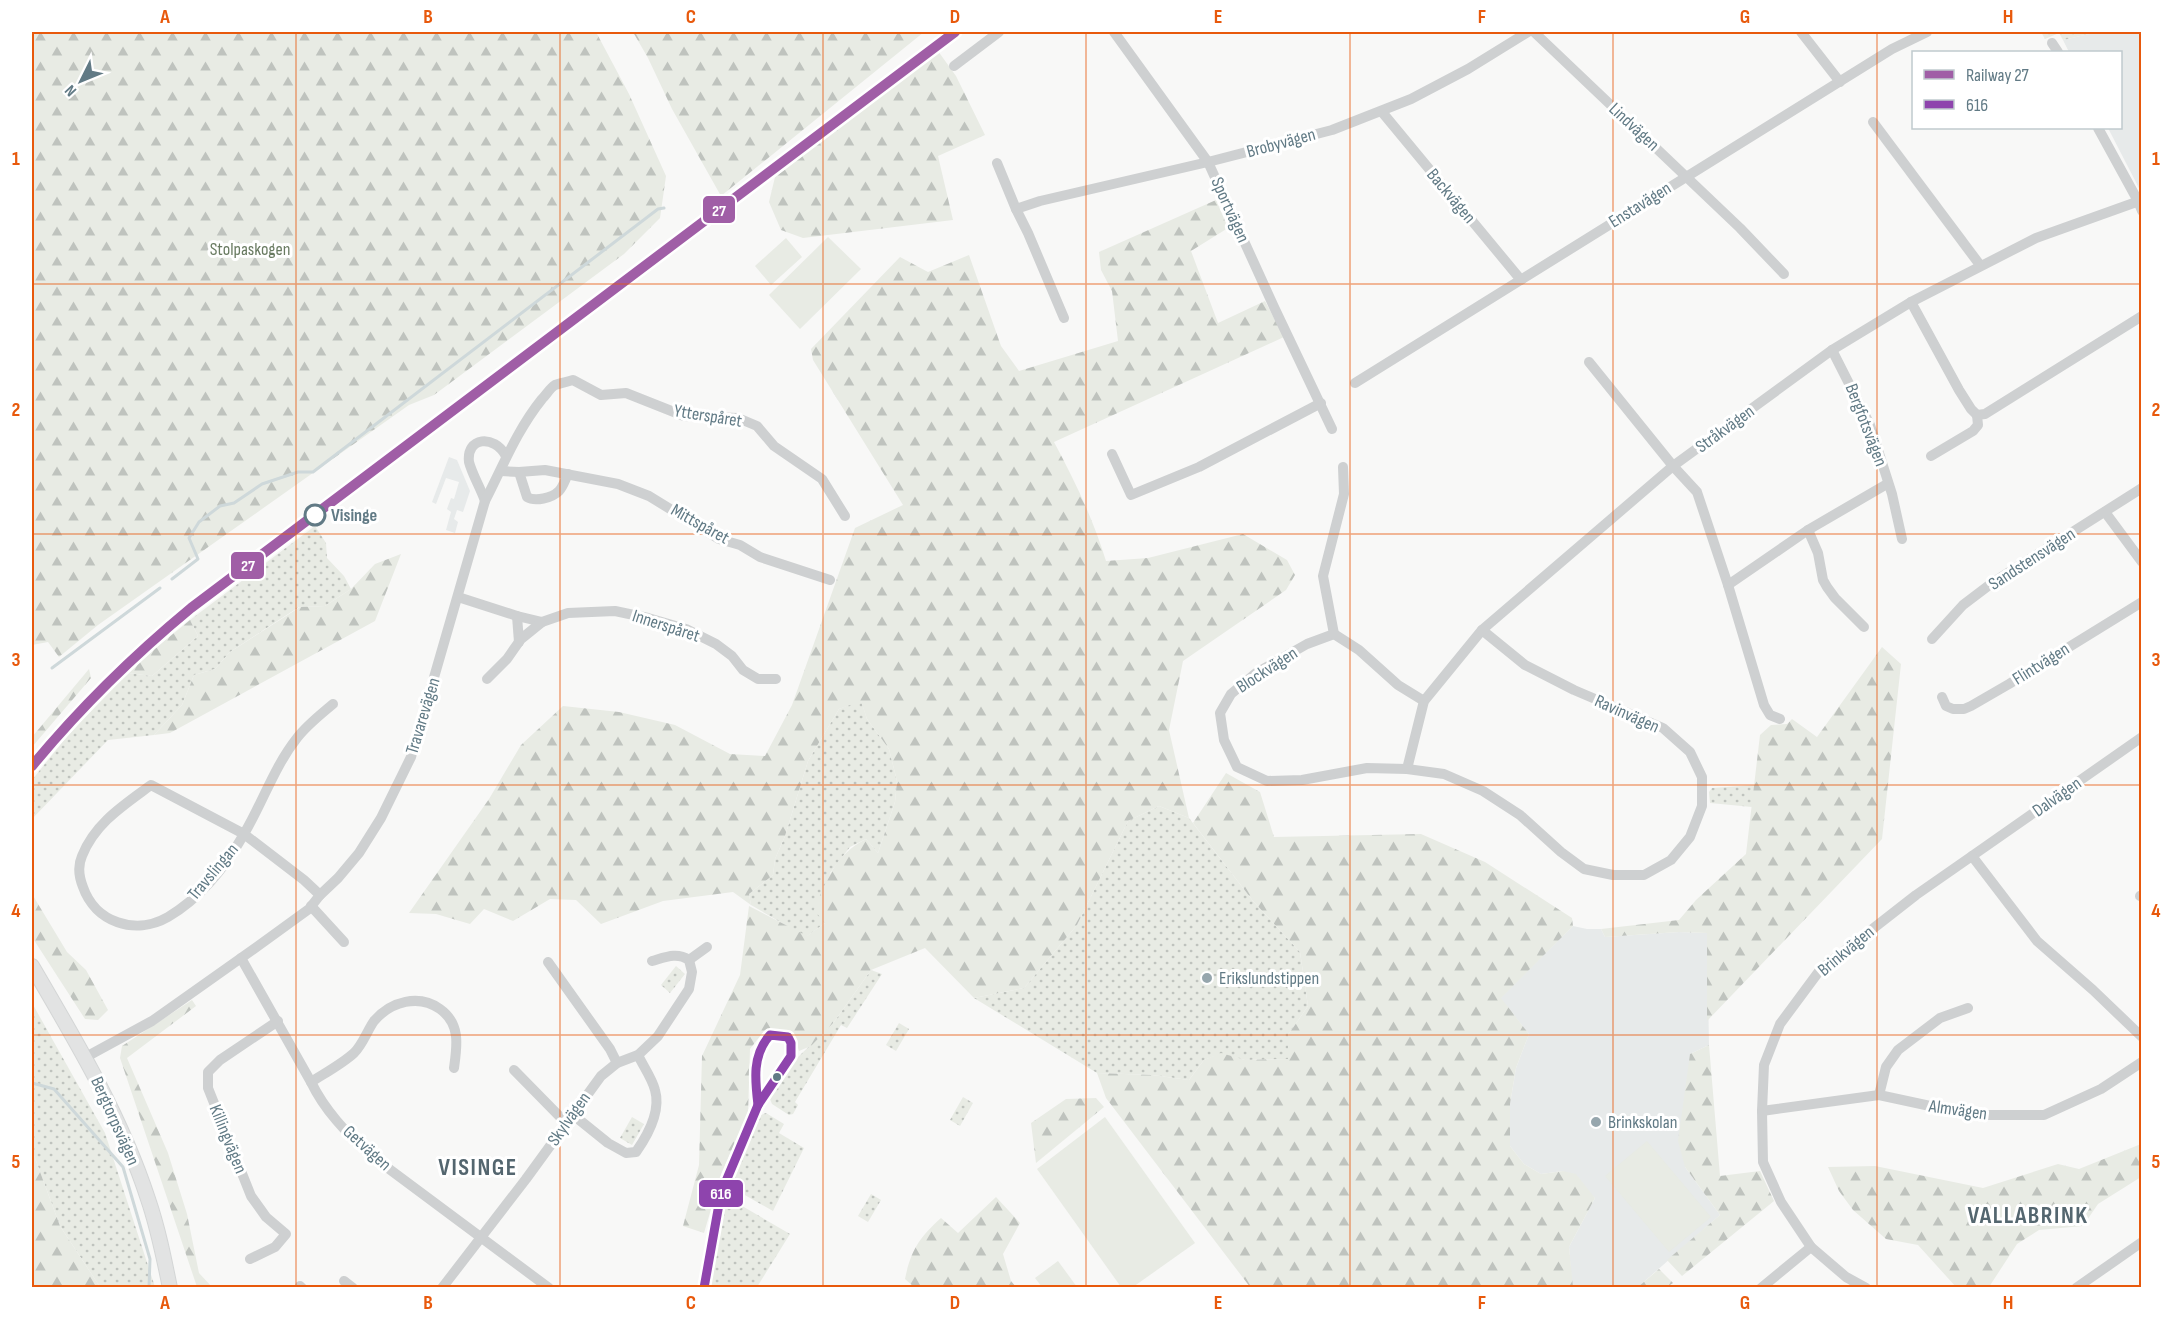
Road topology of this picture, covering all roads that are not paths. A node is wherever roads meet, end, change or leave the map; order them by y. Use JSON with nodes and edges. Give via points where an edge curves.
{"nodes":[{"id":1,"x":999,"y":32,"type":"edge"},
{"id":2,"x":1114,"y":32,"type":"edge"},
{"id":3,"x":1528,"y":32,"type":"edge"},
{"id":4,"x":1534,"y":32,"type":"edge"},
{"id":5,"x":1801,"y":32,"type":"edge"},
{"id":6,"x":1928,"y":32,"type":"edge"},
{"id":7,"x":954,"y":66,"type":"dead end"},
{"id":8,"x":1840,"y":82,"type":"junction"},
{"id":9,"x":1382,"y":112,"type":"junction"},
{"id":10,"x":1873,"y":122,"type":"dead end"},
{"id":11,"x":2099,"y":129,"type":"edge"},
{"id":12,"x":1208,"y":162,"type":"junction"},
{"id":13,"x":997,"y":163,"type":"dead end"},
{"id":14,"x":1686,"y":177,"type":"junction"},
{"id":15,"x":2140,"y":204,"type":"edge"},
{"id":16,"x":1016,"y":209,"type":"junction"},
{"id":17,"x":1980,"y":265,"type":"junction"},
{"id":18,"x":1785,"y":274,"type":"dead end"},
{"id":19,"x":1521,"y":280,"type":"junction"},
{"id":20,"x":1911,"y":302,"type":"junction"},
{"id":21,"x":2142,"y":316,"type":"edge"},
{"id":22,"x":1064,"y":318,"type":"dead end"},
{"id":23,"x":1833,"y":350,"type":"junction"},
{"id":24,"x":1589,"y":362,"type":"dead end"},
{"id":25,"x":573,"y":380,"type":"joint"},
{"id":26,"x":1355,"y":383,"type":"dead end"},
{"id":27,"x":1321,"y":403,"type":"junction"},
{"id":28,"x":1977,"y":415,"type":"junction"},
{"id":29,"x":1332,"y":429,"type":"dead end"},
{"id":30,"x":1112,"y":454,"type":"dead end"},
{"id":31,"x":506,"y":456,"type":"junction"},
{"id":32,"x":1932,"y":456,"type":"dead end"},
{"id":33,"x":1673,"y":466,"type":"junction"},
{"id":34,"x":1343,"y":467,"type":"dead end"},
{"id":35,"x":501,"y":471,"type":"junction"},
{"id":36,"x":519,"y":472,"type":"junction"},
{"id":37,"x":568,"y":474,"type":"junction"},
{"id":38,"x":1887,"y":484,"type":"junction"},
{"id":39,"x":2142,"y":488,"type":"edge"},
{"id":40,"x":485,"y":501,"type":"junction"},
{"id":41,"x":2104,"y":512,"type":"junction"},
{"id":42,"x":844,"y":516,"type":"dead end"},
{"id":43,"x":1808,"y":530,"type":"junction"},
{"id":44,"x":1902,"y":539,"type":"dead end"},
{"id":45,"x":2142,"y":562,"type":"edge"},
{"id":46,"x":830,"y":580,"type":"dead end"},
{"id":47,"x":1728,"y":585,"type":"junction"},
{"id":48,"x":458,"y":597,"type":"junction"},
{"id":49,"x":2142,"y":602,"type":"edge"},
{"id":50,"x":517,"y":616,"type":"junction"},
{"id":51,"x":542,"y":622,"type":"junction"},
{"id":52,"x":1863,"y":627,"type":"dead end"},
{"id":53,"x":1482,"y":630,"type":"junction"},
{"id":54,"x":1334,"y":634,"type":"junction"},
{"id":55,"x":1932,"y":639,"type":"dead end"},
{"id":56,"x":519,"y":642,"type":"junction"},
{"id":57,"x":488,"y":679,"type":"dead end"},
{"id":58,"x":776,"y":679,"type":"dead end"},
{"id":59,"x":1942,"y":697,"type":"dead end"},
{"id":60,"x":1424,"y":701,"type":"junction"},
{"id":61,"x":333,"y":704,"type":"dead end"},
{"id":62,"x":1780,"y":719,"type":"dead end"},
{"id":63,"x":2142,"y":737,"type":"edge"},
{"id":64,"x":1407,"y":769,"type":"junction"},
{"id":65,"x":244,"y":834,"type":"junction"},
{"id":66,"x":1972,"y":856,"type":"junction"},
{"id":67,"x":320,"y":895,"type":"junction"},
{"id":68,"x":311,"y":906,"type":"junction"},
{"id":69,"x":344,"y":942,"type":"dead end"},
{"id":70,"x":707,"y":947,"type":"dead end"},
{"id":71,"x":241,"y":958,"type":"junction"},
{"id":72,"x":689,"y":960,"type":"junction"},
{"id":73,"x":652,"y":961,"type":"dead end"},
{"id":74,"x":548,"y":962,"type":"dead end"},
{"id":75,"x":32,"y":966,"type":"edge"},
{"id":76,"x":1968,"y":1008,"type":"dead end"},
{"id":77,"x":278,"y":1021,"type":"junction"},
{"id":78,"x":2142,"y":1037,"type":"edge"},
{"id":79,"x":638,"y":1055,"type":"junction"},
{"id":80,"x":86,"y":1057,"type":"junction"},
{"id":81,"x":2142,"y":1062,"type":"edge"},
{"id":82,"x":617,"y":1063,"type":"junction"},
{"id":83,"x":454,"y":1068,"type":"dead end"},
{"id":84,"x":514,"y":1070,"type":"dead end"},
{"id":85,"x":311,"y":1082,"type":"junction"},
{"id":86,"x":1879,"y":1095,"type":"junction"},
{"id":87,"x":758,"y":1106,"type":"junction"},
{"id":88,"x":1762,"y":1110,"type":"junction"},
{"id":89,"x":570,"y":1119,"type":"junction"},
{"id":90,"x":481,"y":1237,"type":"junction"},
{"id":91,"x":2142,"y":1242,"type":"edge"},
{"id":92,"x":1811,"y":1247,"type":"junction"},
{"id":93,"x":250,"y":1259,"type":"dead end"},
{"id":94,"x":170,"y":1287,"type":"edge"},
{"id":95,"x":442,"y":1287,"type":"edge"},
{"id":96,"x":549,"y":1287,"type":"edge"},
{"id":97,"x":704,"y":1287,"type":"edge"},
{"id":98,"x":1761,"y":1287,"type":"edge"},
{"id":99,"x":1866,"y":1287,"type":"edge"},
{"id":100,"x":2076,"y":1287,"type":"edge"}],
"edges":[{"from":1,"to":7,"type":"street"},
{"from":2,"to":12,"type":"street","name":"Sportvägen"},
{"from":3,"to":9,"type":"street","name":"Brobyvägen","via":[[1468,69]]},
{"from":4,"to":14,"type":"street","name":"Lindvägen"},
{"from":5,"to":8,"type":"street"},
{"from":6,"to":8,"type":"street","name":"Enstavägen","via":[[1892,49]]},
{"from":8,"to":14,"type":"street","name":"Enstavägen"},
{"from":9,"to":12,"type":"street","name":"Brobyvägen","via":[[1332,130]]},
{"from":9,"to":19,"type":"street","name":"Backvägen"},
{"from":10,"to":17,"type":"street"},
{"from":11,"to":15,"type":"street"},
{"from":12,"to":16,"type":"street","name":"Brobyvägen"},
{"from":12,"to":27,"type":"street","name":"Sportvägen"},
{"from":13,"to":16,"type":"street"},
{"from":14,"to":18,"type":"street","name":"Lindvägen"},
{"from":14,"to":19,"type":"street","name":"Enstavägen"},
{"from":15,"to":17,"type":"street","name":"Stråkvägen","via":[[2036,238]]},
{"from":16,"to":22,"type":"street"},
{"from":17,"to":20,"type":"street","name":"Stråkvägen"},
{"from":19,"to":26,"type":"street","name":"Enstavägen"},
{"from":20,"to":23,"type":"street","name":"Stråkvägen"},
{"from":20,"to":28,"type":"street"},
{"from":21,"to":28,"type":"street","via":[[1985,414]]},
{"from":23,"to":33,"type":"street","name":"Stråkvägen"},
{"from":23,"to":38,"type":"street","name":"Bergfotsvägen","via":[[1870,425]]},
{"from":24,"to":33,"type":"street"},
{"from":25,"to":31,"type":"street","name":"Travarevägen","via":[[553,386],[531,413]]},
{"from":25,"to":42,"type":"street","name":"Ytterspåret","via":[[602,395],[626,393],[684,416],[738,418],[757,426],[774,446],[822,479]]},
{"from":27,"to":29,"type":"street","name":"Sportvägen"},
{"from":27,"to":30,"type":"street","via":[[1208,463],[1131,495]]},
{"from":28,"to":32,"type":"street","via":[[1978,425],[1973,431]]},
{"from":31,"to":35,"type":"street","name":"Travarevägen"},
{"from":31,"to":40,"type":"street","via":[[491,442],[479,442],[471,450],[470,462]]},
{"from":33,"to":47,"type":"street","via":[[1697,492]]},
{"from":33,"to":53,"type":"street","name":"Stråkvägen"},
{"from":34,"to":54,"type":"street","via":[[1344,494],[1323,576]]},
{"from":35,"to":36,"type":"street","name":"Mittspåret"},
{"from":35,"to":40,"type":"street","name":"Travarevägen"},
{"from":36,"to":37,"type":"street","name":"Mittspåret","via":[[545,470]]},
{"from":36,"to":37,"type":"street","via":[[530,500],[560,491]]},
{"from":37,"to":46,"type":"street","name":"Mittspåret","via":[[650,495],[719,539]]},
{"from":38,"to":43,"type":"street","name":"Bergfotsvägen"},
{"from":38,"to":44,"type":"street"},
{"from":39,"to":41,"type":"street","name":"Sandstensvägen"},
{"from":40,"to":48,"type":"street","name":"Travarevägen"},
{"from":41,"to":45,"type":"street"},
{"from":41,"to":55,"type":"street","name":"Sandstensvägen","via":[[1992,583]]},
{"from":43,"to":47,"type":"street","name":"Bergfotsvägen"},
{"from":43,"to":52,"type":"street","via":[[1823,580]]},
{"from":47,"to":62,"type":"street","via":[[1764,705],[1770,715]]},
{"from":48,"to":50,"type":"street"},
{"from":48,"to":67,"type":"street","name":"Travarevägen","via":[[411,757],[397,788],[359,853]]},
{"from":49,"to":59,"type":"street","name":"Flintvägen","via":[[1971,706],[1953,709],[1946,706]]},
{"from":50,"to":51,"type":"street"},
{"from":50,"to":56,"type":"street"},
{"from":51,"to":56,"type":"street","name":"Innerspåret"},
{"from":51,"to":58,"type":"street","name":"Innerspåret","via":[[568,613],[615,610],[648,618],[686,629],[716,644],[758,679]]},
{"from":53,"to":60,"type":"street","name":"Stråkvägen"},
{"from":53,"to":64,"type":"street","name":"Ravinvägen","via":[[1525,665],[1664,728],[1690,752],[1702,777],[1702,807],[1690,837],[1671,860],[1644,875],[1613,875],[1584,869],[1520,815],[1483,791],[1444,774]]},
{"from":54,"to":60,"type":"street"},
{"from":54,"to":64,"type":"street","name":"Blockvägen","via":[[1307,644],[1256,673],[1231,694],[1220,713],[1224,740],[1237,767],[1267,781],[1302,780],[1367,768]]},
{"from":56,"to":57,"type":"street","name":"Innerspåret"},
{"from":60,"to":64,"type":"street","name":"Stråkvägen"},
{"from":61,"to":65,"type":"street","name":"Travslingan","via":[[296,739]]},
{"from":63,"to":66,"type":"street","name":"Dalvägen"},
{"from":65,"to":65,"type":"street","name":"Travslingan","via":[[214,877],[187,904],[152,924],[113,922],[86,897],[79,877],[81,858],[100,825],[151,785]]},
{"from":65,"to":67,"type":"street"},
{"from":66,"to":78,"type":"street","via":[[2037,941]]},
{"from":66,"to":88,"type":"street","name":"Brinkvägen","via":[[1820,970],[1780,1024],[1764,1065]]},
{"from":67,"to":68,"type":"street","name":"Travarevägen"},
{"from":68,"to":69,"type":"street"},
{"from":68,"to":71,"type":"street","name":"Travarevägen"},
{"from":70,"to":72,"type":"street"},
{"from":71,"to":77,"type":"street","name":"Getvägen"},
{"from":71,"to":80,"type":"street","name":"Travarevägen","via":[[152,1021]]},
{"from":72,"to":73,"type":"street","via":[[674,955]]},
{"from":72,"to":79,"type":"street","name":"Skylvägen","via":[[689,989],[658,1036]]},
{"from":74,"to":82,"type":"street"},
{"from":75,"to":80,"type":"main road","name":"Bergtorpsvägen"},
{"from":76,"to":86,"type":"street","via":[[1940,1018],[1898,1050],[1886,1067]]},
{"from":77,"to":85,"type":"street","name":"Getvägen"},
{"from":77,"to":93,"type":"street","name":"Killingvägen","via":[[208,1072],[208,1088],[251,1196],[266,1217],[286,1234],[275,1247]]},
{"from":79,"to":82,"type":"street","name":"Skylvägen"},
{"from":79,"to":89,"type":"street","via":[[655,1089],[657,1108],[636,1152],[626,1154]]},
{"from":80,"to":94,"type":"main road","name":"Bergtorpsvägen","via":[[128,1144],[148,1198]]},
{"from":81,"to":86,"type":"street","name":"Almvägen","via":[[2101,1089],[2044,1115],[1972,1115]]},
{"from":82,"to":89,"type":"street","name":"Skylvägen","via":[[601,1076]]},
{"from":83,"to":85,"type":"street","via":[[457,1031],[447,1014],[434,1004],[417,1000],[387,1009],[354,1052]]},
{"from":84,"to":89,"type":"street"},
{"from":85,"to":90,"type":"street","name":"Getvägen","via":[[320,1101],[369,1154]]},
{"from":86,"to":88,"type":"street","name":"Almvägen"},
{"from":87,"to":87,"type":"street","via":[[791,1056],[788,1037],[770,1035],[762,1042],[754,1081]]},
{"from":87,"to":97,"type":"street","via":[[721,1193]]},
{"from":88,"to":92,"type":"street","name":"Brinkvägen","via":[[1763,1162],[1780,1202]]},
{"from":89,"to":90,"type":"street","name":"Skylvägen"},
{"from":90,"to":95,"type":"street","name":"Skylvägen"},
{"from":90,"to":96,"type":"street","name":"Getvägen"},
{"from":91,"to":100,"type":"street"},
{"from":92,"to":98,"type":"street"},
{"from":92,"to":99,"type":"street","name":"Brinkvägen","via":[[1846,1277]]}]}
